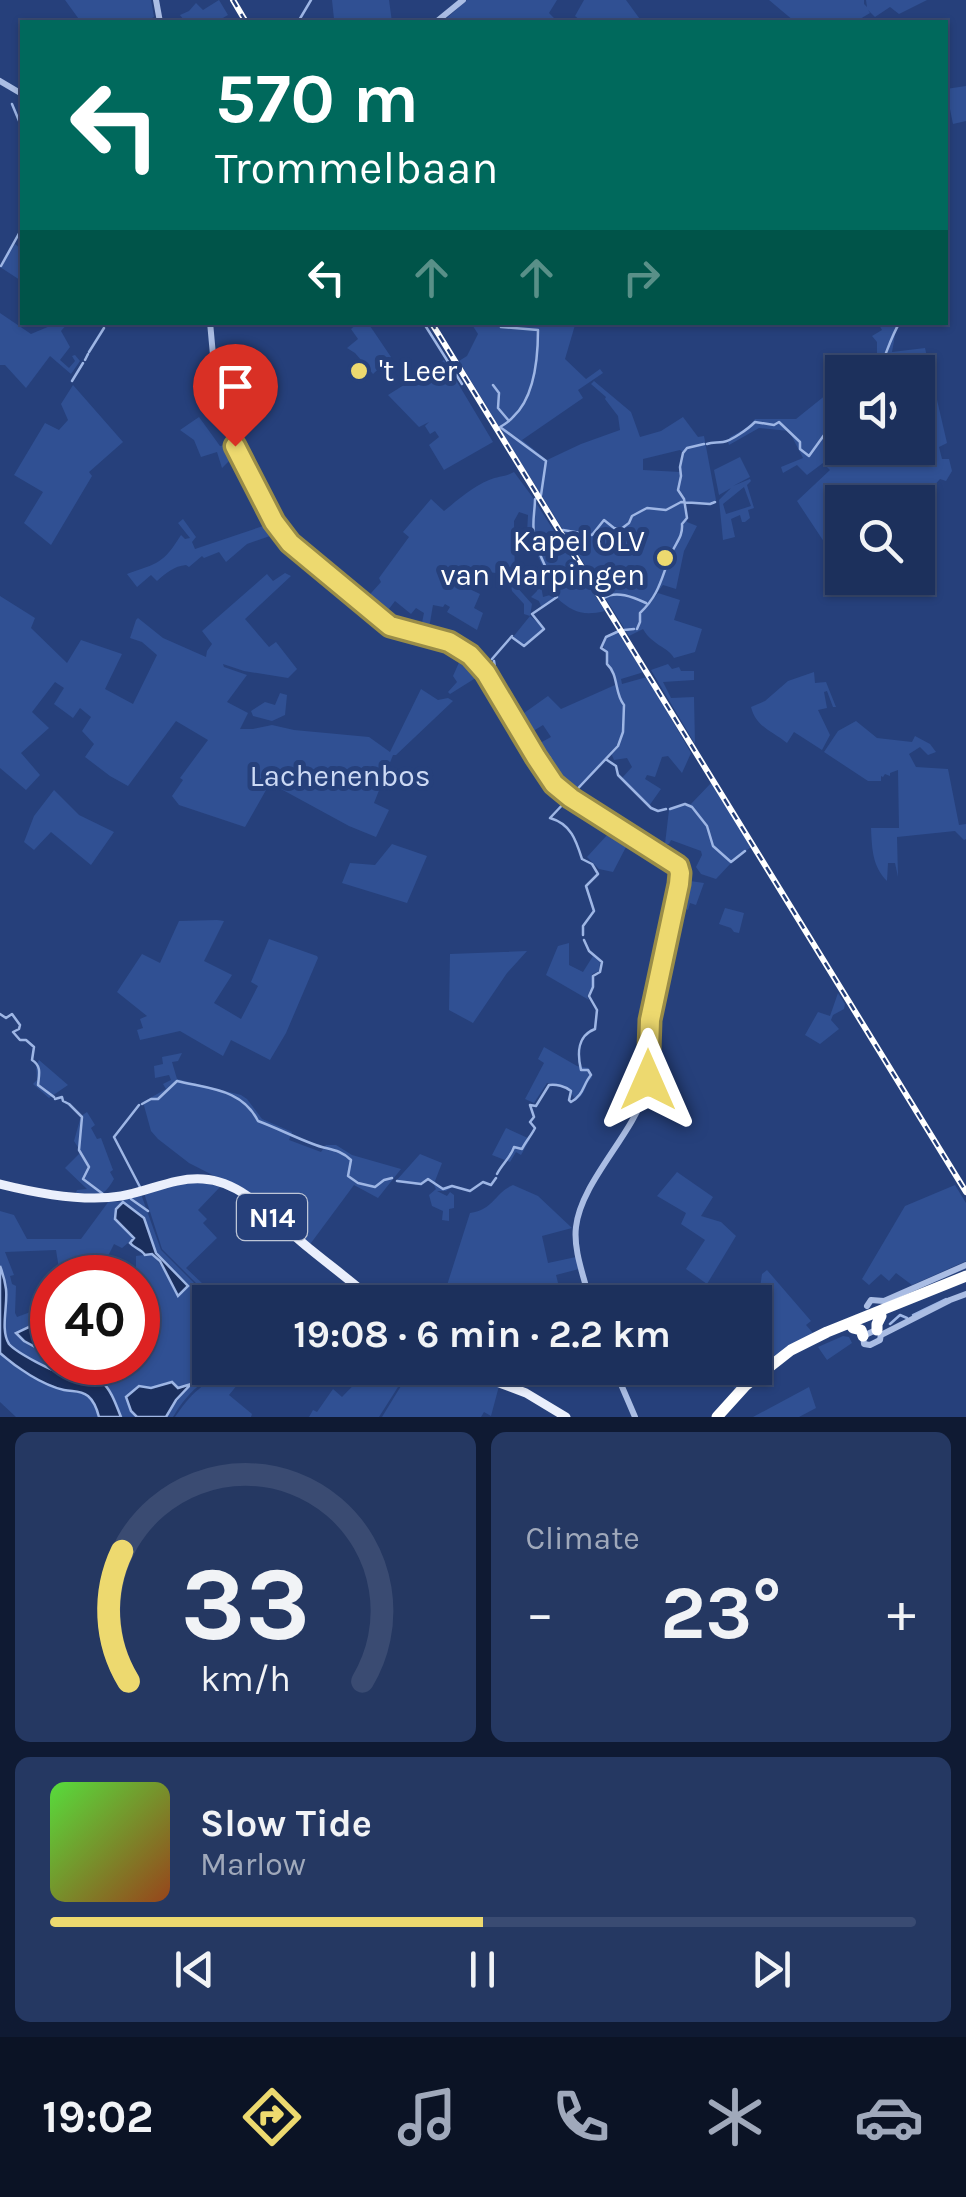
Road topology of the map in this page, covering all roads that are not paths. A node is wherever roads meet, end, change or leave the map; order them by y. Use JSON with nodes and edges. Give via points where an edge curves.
{"nodes":[{"id":1,"x":463,"y":0,"type":"edge"},
{"id":2,"x":439,"y":20,"type":"edge"},
{"id":3,"x":210,"y":325,"type":"edge"},
{"id":4,"x":0,"y":1184,"type":"edge"},
{"id":5,"x":966,"y":1265,"type":"edge"},
{"id":6,"x":966,"y":1279,"type":"edge"},
{"id":7,"x":355,"y":1285,"type":"edge"},
{"id":8,"x":586,"y":1285,"type":"edge"},
{"id":9,"x":966,"y":1294,"type":"edge"},
{"id":10,"x":872,"y":1313,"type":"junction"},
{"id":11,"x":858,"y":1332,"type":"junction"},
{"id":12,"x":882,"y":1332,"type":"junction"},
{"id":13,"x":505,"y":1385,"type":"edge"},
{"id":14,"x":621,"y":1385,"type":"edge"},
{"id":15,"x":720,"y":1415,"type":"edge"},
{"id":16,"x":566,"y":1417,"type":"edge"},
{"id":17,"x":635,"y":1417,"type":"edge"}],
"edges":[{"from":1,"to":2,"type":"street"},
{"from":3,"to":8,"type":"street","via":[[229,432],[284,536],[390,626],[449,642],[470,655],[562,791],[678,866],[650,1020],[648,1080],[576,1226]]},
{"from":4,"to":7,"type":"main road","number":"N14","via":[[96,1197],[184,1180],[220,1185]]},
{"from":5,"to":10,"type":"street","via":[[871,1300]]},
{"from":6,"to":10,"type":"highway"},
{"from":9,"to":12,"type":"street"},
{"from":10,"to":11,"type":"highway"},
{"from":10,"to":12,"type":"highway"},
{"from":10,"to":15,"type":"highway","via":[[791,1350]]},
{"from":11,"to":12,"type":"street"},
{"from":11,"to":15,"type":"highway","via":[[814,1344],[783,1362]]},
{"from":13,"to":16,"type":"main road"},
{"from":14,"to":17,"type":"street"}]}
